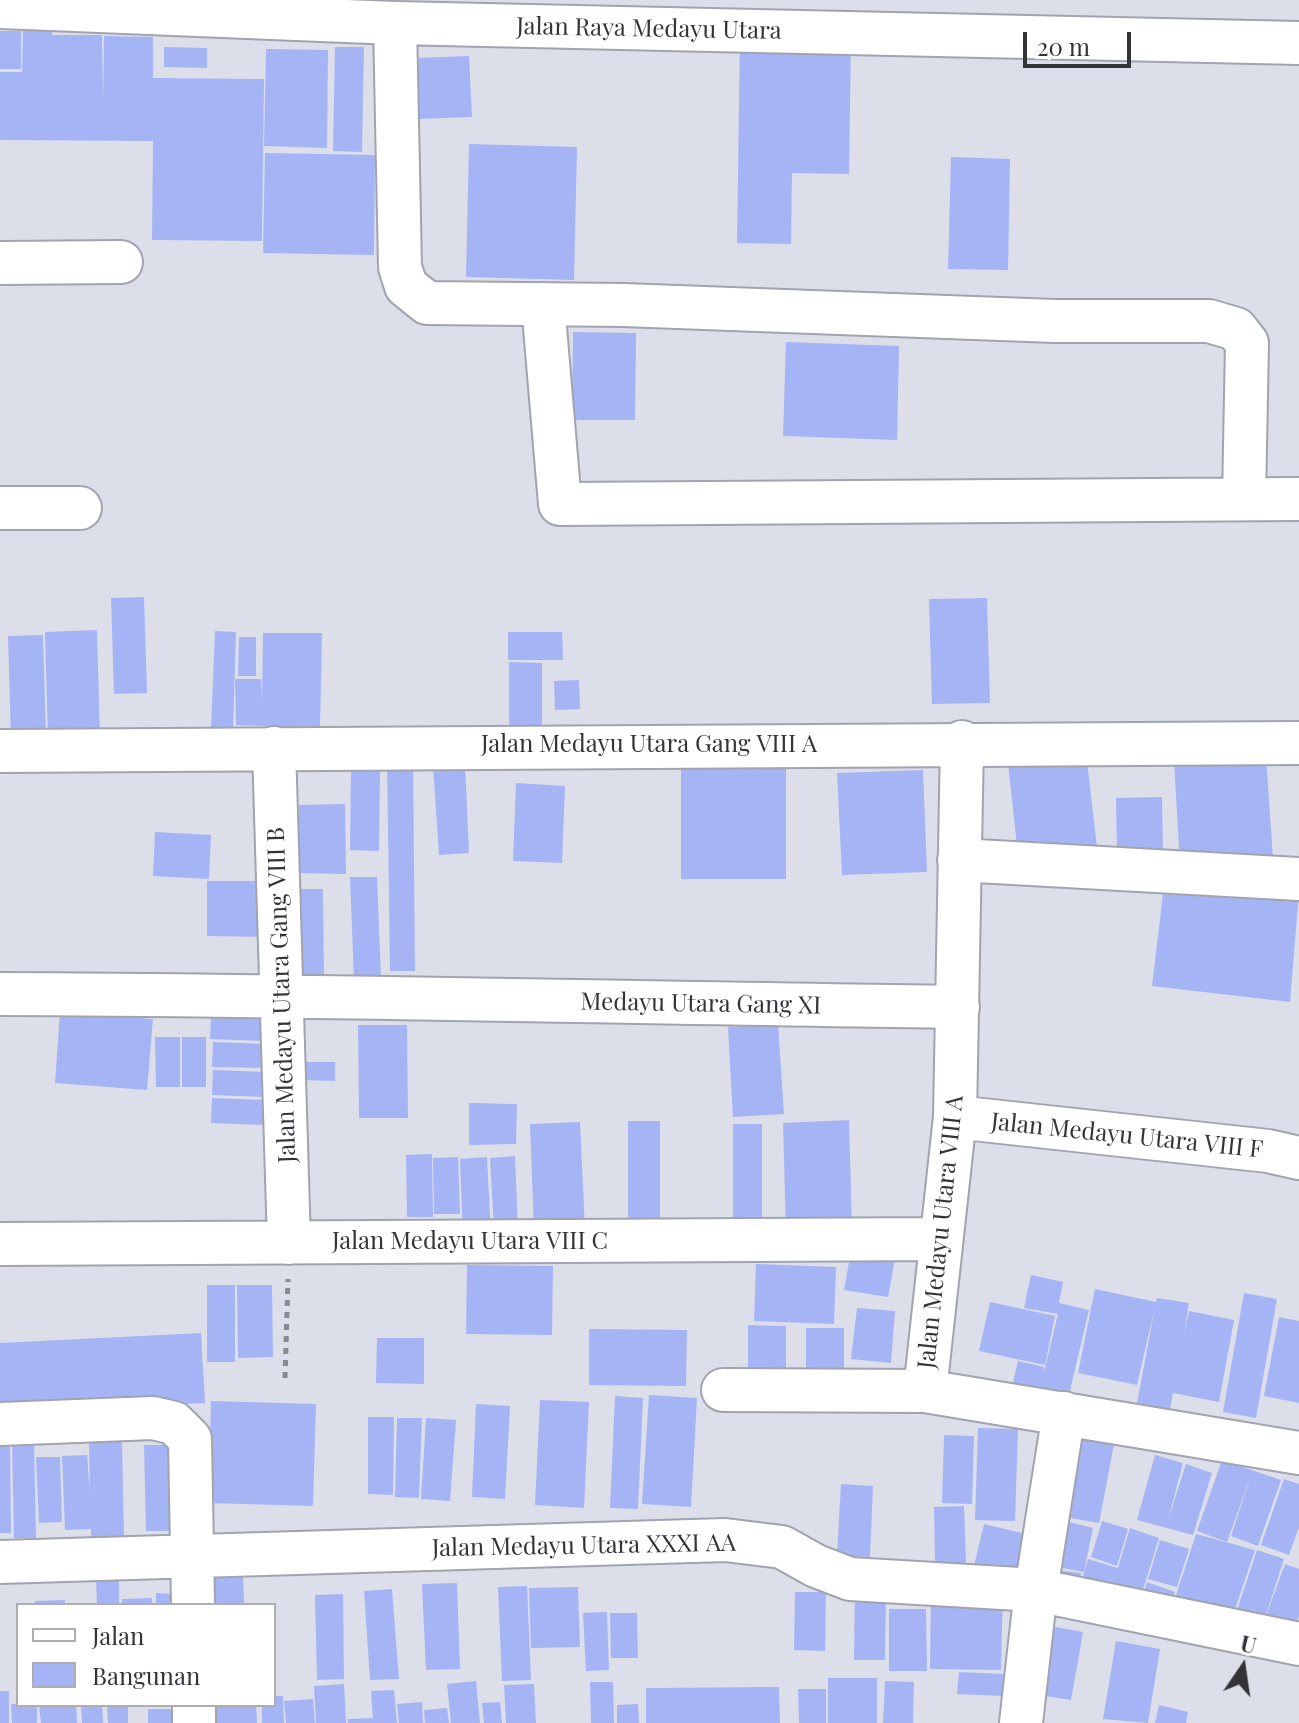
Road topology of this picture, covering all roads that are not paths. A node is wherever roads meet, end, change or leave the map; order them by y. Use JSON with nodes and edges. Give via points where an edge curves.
{"nodes":[{"id":1,"x":0,"y":7,"type":"edge"},
{"id":2,"x":395,"y":23,"type":"junction"},
{"id":3,"x":1299,"y":43,"type":"edge"},
{"id":4,"x":121,"y":262,"type":"dead end"},
{"id":5,"x":0,"y":263,"type":"edge"},
{"id":6,"x":543,"y":304,"type":"junction"},
{"id":7,"x":1244,"y":499,"type":"junction"},
{"id":8,"x":1299,"y":499,"type":"edge"},
{"id":9,"x":0,"y":508,"type":"edge"},
{"id":10,"x":80,"y":508,"type":"dead end"},
{"id":11,"x":962,"y":742,"type":"junction"},
{"id":12,"x":1299,"y":743,"type":"edge"},
{"id":13,"x":274,"y":748,"type":"junction"},
{"id":14,"x":0,"y":751,"type":"edge"},
{"id":15,"x":959,"y":860,"type":"junction"},
{"id":16,"x":1299,"y":879,"type":"edge"},
{"id":17,"x":0,"y":994,"type":"edge"},
{"id":18,"x":284,"y":995,"type":"junction"},
{"id":19,"x":958,"y":1007,"type":"junction"},
{"id":20,"x":955,"y":1117,"type":"junction"},
{"id":21,"x":1299,"y":1158,"type":"edge"},
{"id":22,"x":940,"y":1239,"type":"junction"},
{"id":23,"x":289,"y":1243,"type":"junction"},
{"id":24,"x":0,"y":1244,"type":"edge"},
{"id":25,"x":723,"y":1390,"type":"dead end"},
{"id":26,"x":925,"y":1391,"type":"junction"},
{"id":27,"x":1064,"y":1413,"type":"junction"},
{"id":28,"x":0,"y":1424,"type":"edge"},
{"id":29,"x":1299,"y":1453,"type":"edge"},
{"id":30,"x":192,"y":1558,"type":"junction"},
{"id":31,"x":0,"y":1562,"type":"edge"},
{"id":32,"x":1036,"y":1590,"type":"junction"},
{"id":33,"x":193,"y":1603,"type":"edge"},
{"id":34,"x":1299,"y":1644,"type":"edge"},
{"id":35,"x":1021,"y":1723,"type":"edge"}],
"edges":[{"from":1,"to":2,"type":"street","name":"Jalan Raya Medayu Utara"},
{"from":2,"to":3,"type":"street","name":"Jalan Raya Medayu Utara"},
{"from":2,"to":6,"type":"street","via":[[400,267],[406,286],[427,303]]},
{"from":4,"to":5,"type":"street"},
{"from":6,"to":7,"type":"street","via":[[1209,321],[1236,329],[1247,343]]},
{"from":6,"to":7,"type":"street","via":[[560,504]]},
{"from":7,"to":8,"type":"street"},
{"from":9,"to":10,"type":"street"},
{"from":11,"to":12,"type":"street","name":"Jalan Medayu Utara Gang VIII A"},
{"from":11,"to":13,"type":"street","name":"Jalan Medayu Utara Gang VIII A"},
{"from":11,"to":15,"type":"street","name":"Jalan Medayu Utara VIII A"},
{"from":13,"to":14,"type":"street","name":"Jalan Medayu Utara Gang VIII A"},
{"from":13,"to":18,"type":"street","name":"Jalan Medayu Utara Gang VIII B"},
{"from":15,"to":16,"type":"street"},
{"from":15,"to":19,"type":"street","name":"Jalan Medayu Utara VIII A"},
{"from":17,"to":18,"type":"street","name":"Medayu Utara Gang XI"},
{"from":18,"to":19,"type":"street","name":"Medayu Utara Gang XI"},
{"from":18,"to":23,"type":"street","name":"Jalan Medayu Utara Gang VIII B"},
{"from":19,"to":20,"type":"street","name":"Jalan Medayu Utara VIII A"},
{"from":20,"to":21,"type":"street","name":"Jalan Medayu Utara VIII F"},
{"from":20,"to":22,"type":"street","name":"Jalan Medayu Utara VIII A"},
{"from":22,"to":23,"type":"street","name":"Jalan Medayu Utara VIII C"},
{"from":22,"to":26,"type":"street","name":"Jalan Medayu Utara VIII A"},
{"from":23,"to":24,"type":"street","name":"Jalan Medayu Utara VIII C"},
{"from":25,"to":26,"type":"street"},
{"from":26,"to":27,"type":"street","name":"Jalan Medayu Utara VIII A"},
{"from":27,"to":29,"type":"street","name":"Jalan Medayu Utara VIII A"},
{"from":27,"to":32,"type":"street"},
{"from":28,"to":30,"type":"street","via":[[153,1418],[174,1423],[190,1439]]},
{"from":30,"to":31,"type":"street","name":"Jalan Medayu Utara XXXI AA"},
{"from":30,"to":32,"type":"street","name":"Jalan Medayu Utara XXXI AA","via":[[725,1540],[782,1547],[850,1579]]},
{"from":30,"to":33,"type":"street"},
{"from":32,"to":34,"type":"street","name":"Jalan Medayu Utara XXXI AA"},
{"from":32,"to":35,"type":"street"}]}
